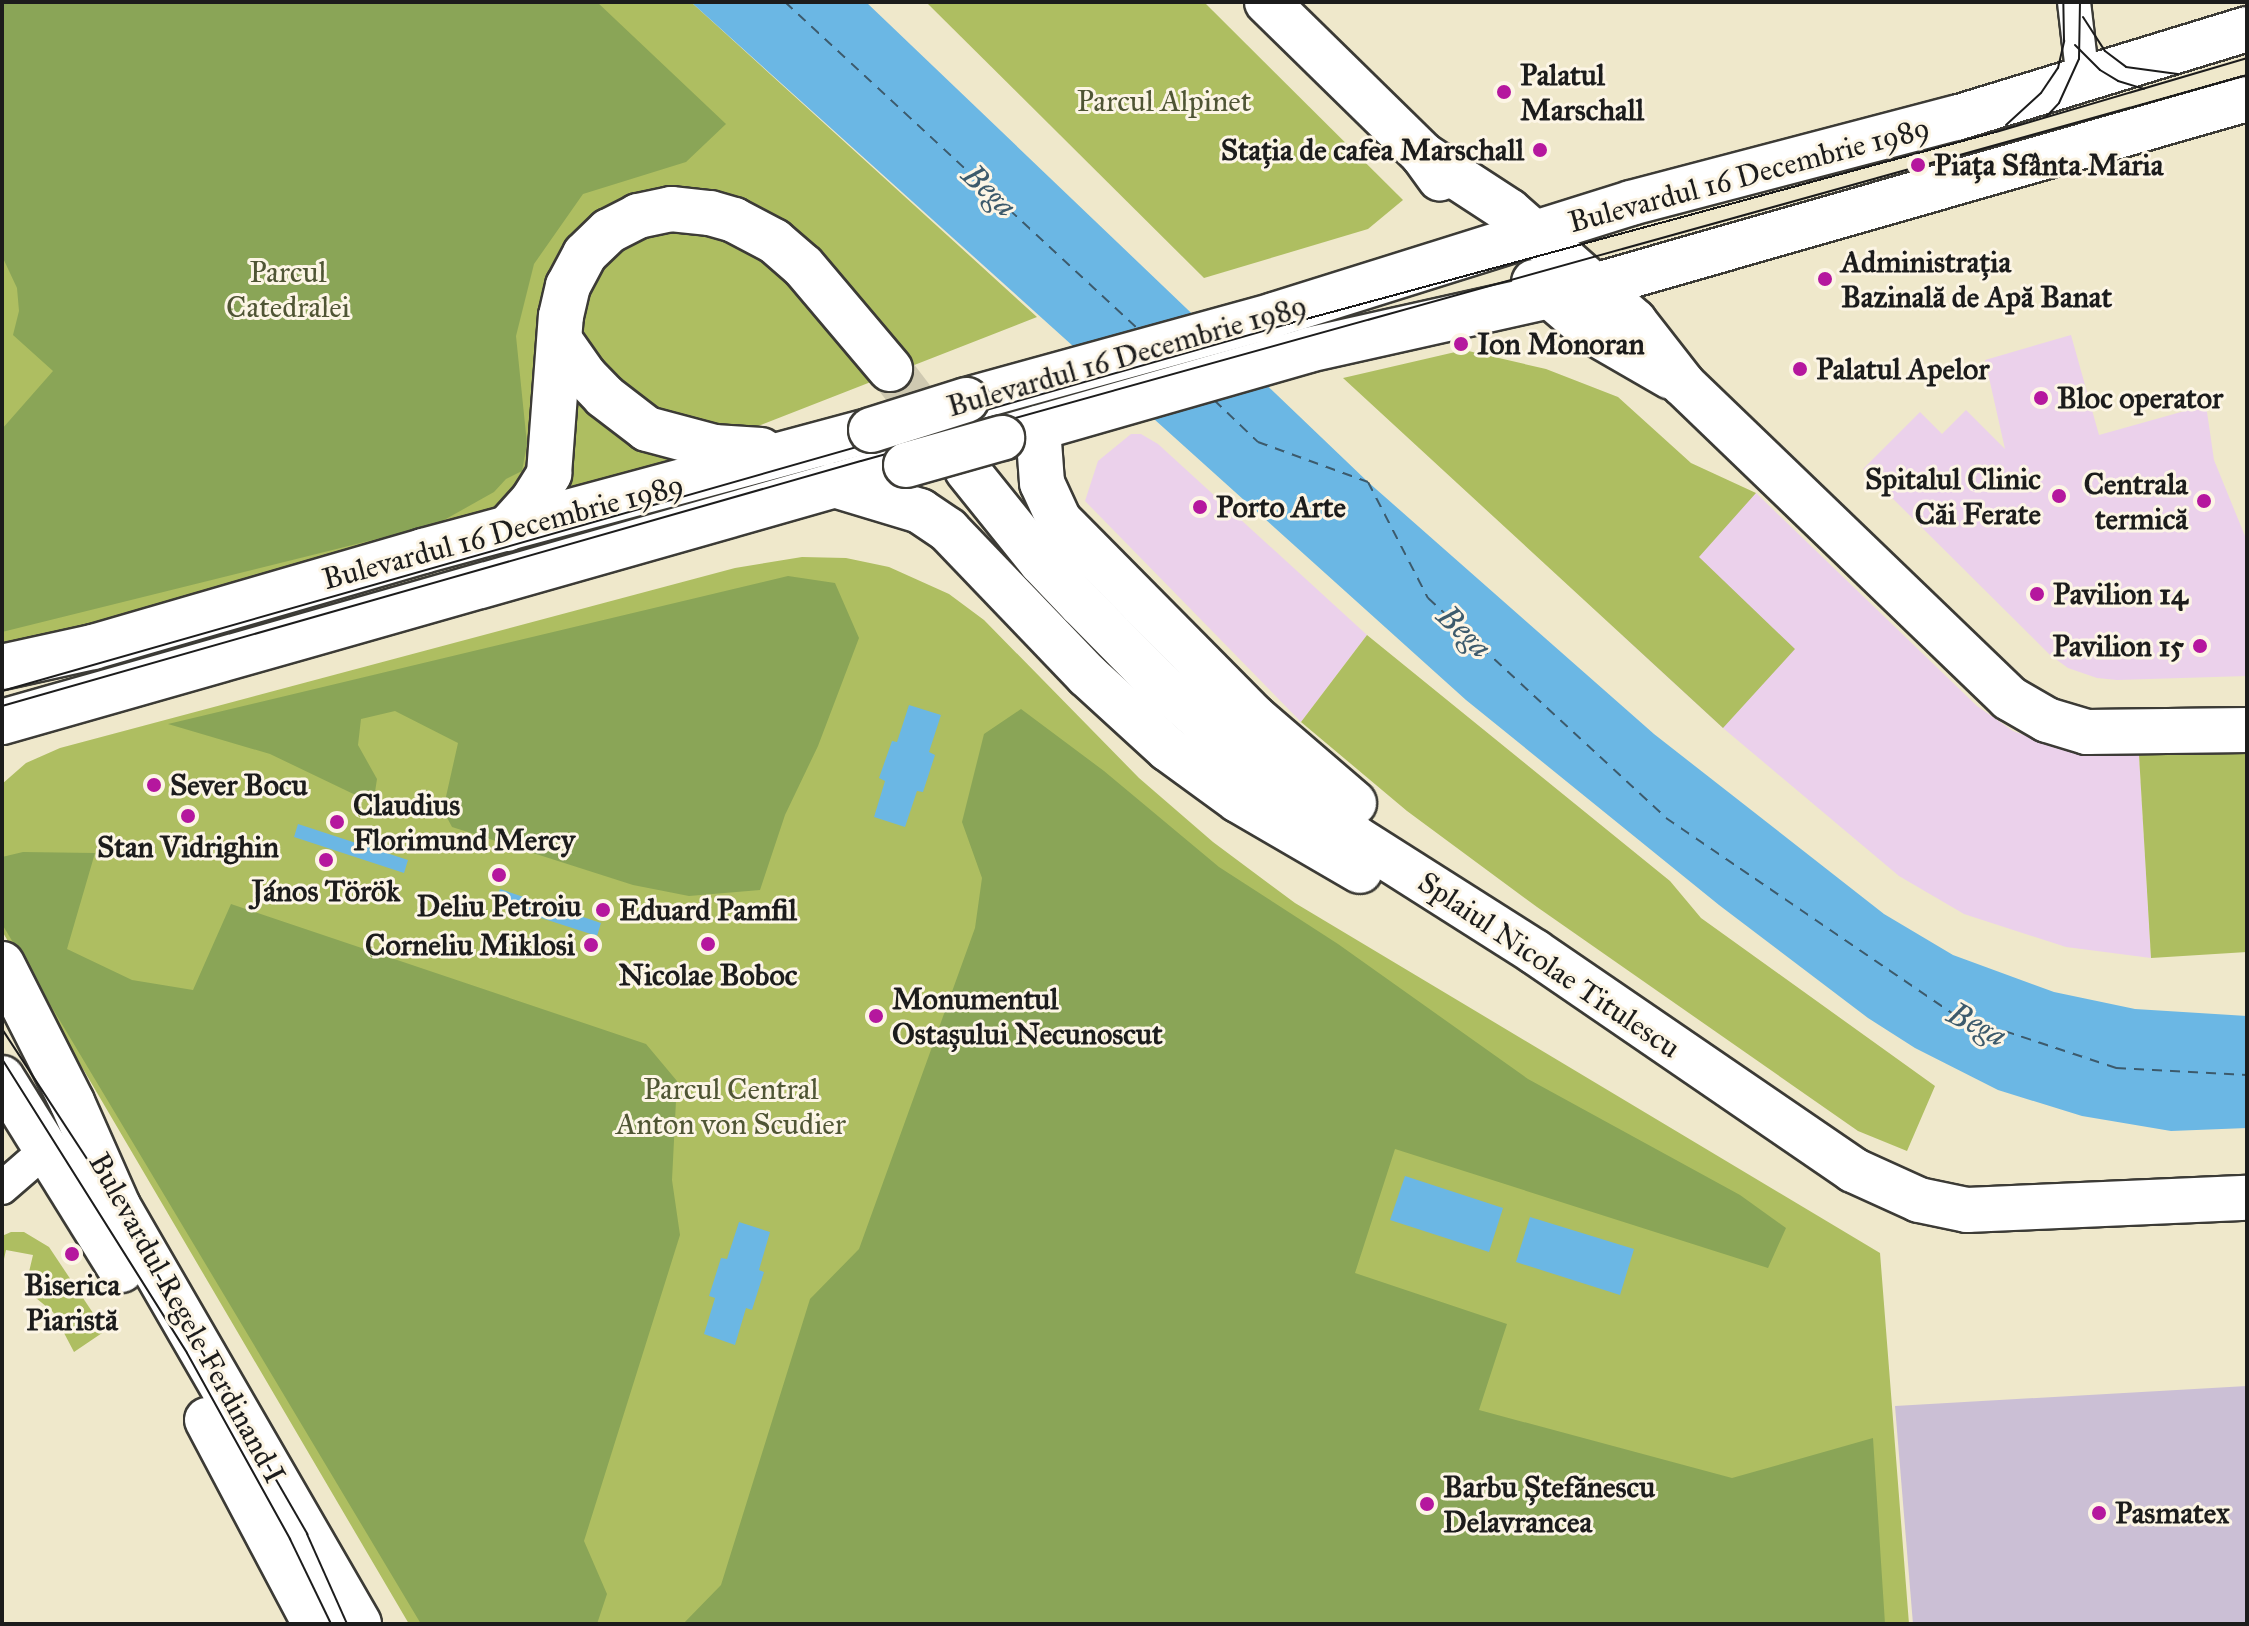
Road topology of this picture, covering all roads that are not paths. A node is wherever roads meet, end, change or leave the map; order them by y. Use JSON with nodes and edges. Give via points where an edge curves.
{"nodes":[{"id":1,"x":1267,"y":2,"type":"edge"},
{"id":2,"x":2074,"y":2,"type":"edge"},
{"id":3,"x":2247,"y":29,"type":"edge"},
{"id":4,"x":2083,"y":80,"type":"junction"},
{"id":5,"x":2247,"y":99,"type":"edge"},
{"id":6,"x":1423,"y":155,"type":"junction"},
{"id":7,"x":1537,"y":234,"type":"junction"},
{"id":8,"x":1495,"y":247,"type":"junction"},
{"id":9,"x":1594,"y":286,"type":"junction"},
{"id":10,"x":1550,"y":297,"type":"junction"},
{"id":11,"x":561,"y":342,"type":"junction"},
{"id":12,"x":890,"y":369,"type":"tunnel mouth"},
{"id":13,"x":1683,"y":384,"type":"junction"},
{"id":14,"x":1034,"y":429,"type":"junction"},
{"id":15,"x":792,"y":452,"type":"junction"},
{"id":16,"x":967,"y":470,"type":"tunnel mouth"},
{"id":17,"x":834,"y":485,"type":"junction"},
{"id":18,"x":507,"y":529,"type":"junction"},
{"id":19,"x":2,"y":667,"type":"edge"},
{"id":20,"x":13,"y":721,"type":"edge"},
{"id":21,"x":2247,"y":730,"type":"edge"},
{"id":22,"x":1535,"y":952,"type":"junction"},
{"id":23,"x":2,"y":964,"type":"edge"},
{"id":24,"x":2,"y":1078,"type":"edge"},
{"id":25,"x":47,"y":1149,"type":"junction"},
{"id":26,"x":2,"y":1188,"type":"edge"},
{"id":27,"x":2247,"y":1198,"type":"edge"},
{"id":28,"x":315,"y":1624,"type":"edge"},
{"id":29,"x":359,"y":1624,"type":"edge"}],
"edges":[{"from":1,"to":6,"type":"main road"},
{"from":2,"to":4,"type":"street"},
{"from":3,"to":4,"type":"main road","name":"Bulevardul 16 Decembrie 1989"},
{"from":4,"to":7,"type":"main road","name":"Bulevardul 16 Decembrie 1989","via":[[1631,203]]},
{"from":5,"to":9,"type":"main road","name":"Bulevardul 16 Decembrie 1989"},
{"from":6,"to":7,"type":"main road"},
{"from":6,"to":8,"type":"main road"},
{"from":7,"to":8,"type":"main road","name":"Bulevardul 16 Decembrie 1989"},
{"from":7,"to":9,"type":"main road"},
{"from":8,"to":10,"type":"main road"},
{"from":8,"to":15,"type":"main road","name":"Bulevardul 16 Decembrie 1989","bridge":true},
{"from":9,"to":10,"type":"main road","name":"Bulevardul 16 Decembrie 1989"},
{"from":9,"to":13,"type":"main road","via":[[1649,336]]},
{"from":10,"to":13,"type":"main road","via":[[1591,331]]},
{"from":10,"to":14,"type":"main road","name":"Bulevardul 16 Decembrie 1989","via":[[1308,350]]},
{"from":11,"to":12,"type":"main road","via":[[568,286],[585,254],[609,231],[638,216],[671,209],[734,220],[774,241],[803,266]]},
{"from":11,"to":15,"type":"main road","via":[[604,396],[647,429],[714,447]]},
{"from":11,"to":18,"type":"main road","via":[[549,474]]},
{"from":13,"to":21,"type":"main road","via":[[1992,684],[2028,711],[2087,732]]},
{"from":14,"to":17,"type":"main road","name":"Bulevardul 16 Decembrie 1989","bridge":true},
{"from":14,"to":22,"type":"main road","via":[[1042,483],[1059,520],[1292,751],[1368,815],[1466,883]]},
{"from":15,"to":18,"type":"main road","name":"Bulevardul 16 Decembrie 1989"},
{"from":16,"to":22,"type":"main road","name":"Splaiul Nicolae Titulescu","via":[[1051,573],[1215,733],[1354,837]]},
{"from":17,"to":20,"type":"main road","name":"Bulevardul 16 Decembrie 1989"},
{"from":17,"to":22,"type":"main road","via":[[920,511],[948,530],[1131,716],[1226,793],[1447,918]]},
{"from":18,"to":19,"type":"main road","name":"Bulevardul 16 Decembrie 1989","via":[[93,647]]},
{"from":22,"to":27,"type":"main road","name":"Splaiul Nicolae Titulescu","via":[[1813,1145],[1908,1196],[1952,1208],[1989,1210]]},
{"from":23,"to":29,"type":"main road","name":"Bulevardul Regele Ferdinand I","via":[[118,1206]]},
{"from":24,"to":25,"type":"main road","name":"Bulevardul Regele Ferdinand I"},
{"from":25,"to":26,"type":"street"},
{"from":25,"to":28,"type":"main road","name":"Bulevardul Regele Ferdinand I","via":[[215,1434]]}]}
